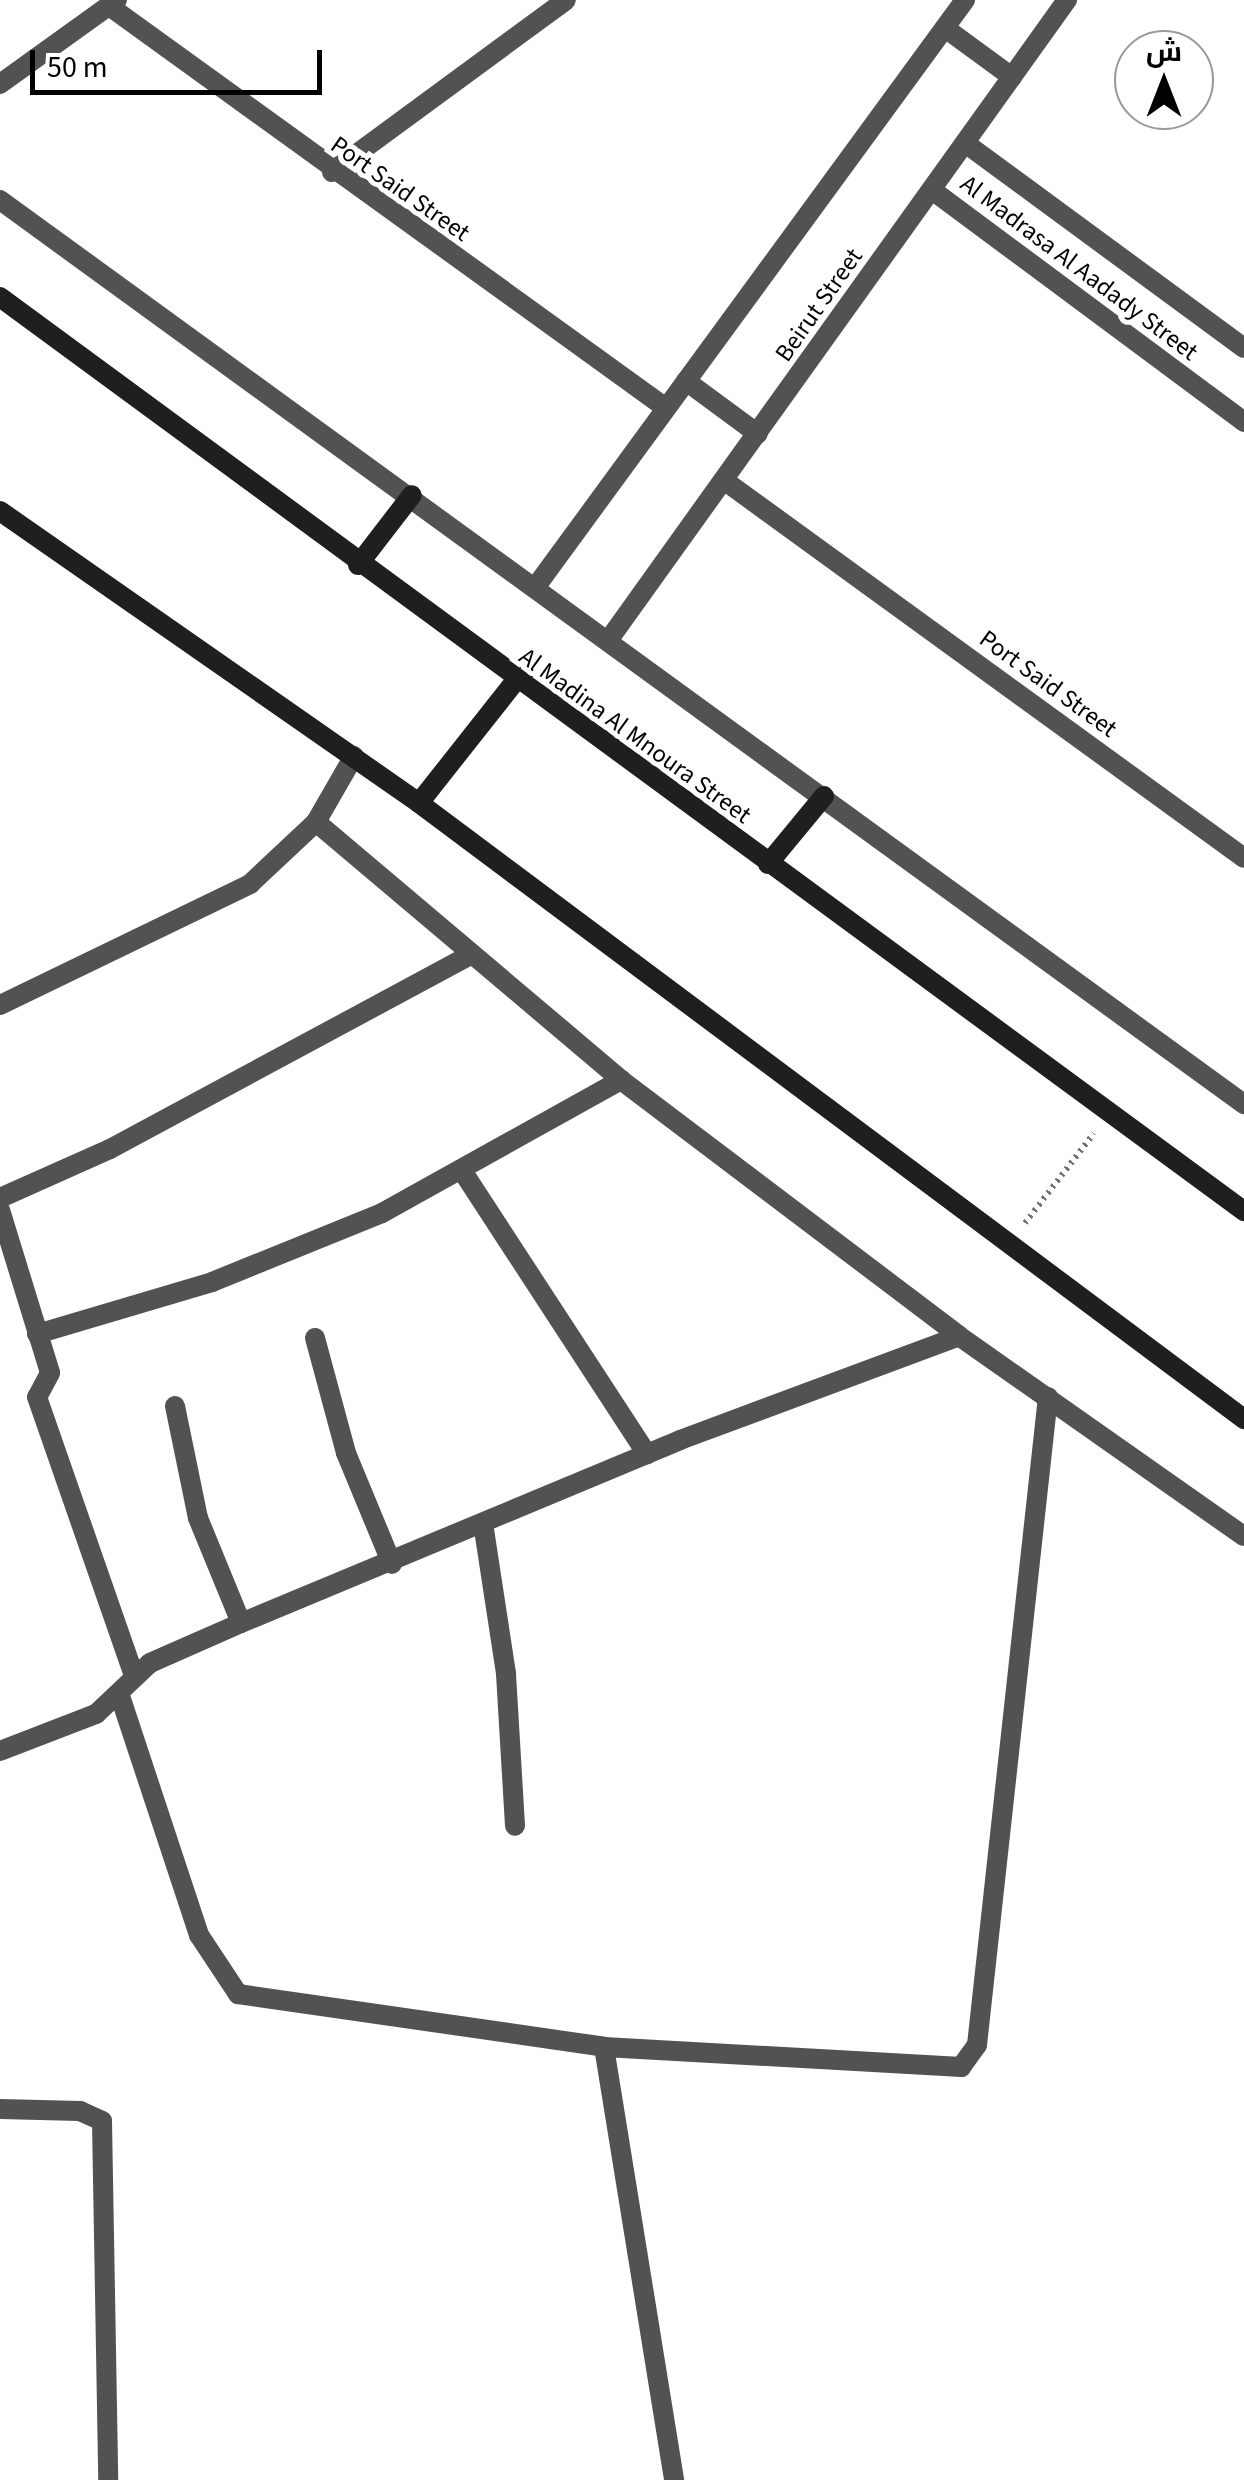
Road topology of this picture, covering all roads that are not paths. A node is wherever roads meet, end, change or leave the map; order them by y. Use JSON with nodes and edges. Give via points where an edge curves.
{"nodes":[{"id":1,"x":566,"y":0,"type":"edge"},
{"id":2,"x":965,"y":0,"type":"edge"},
{"id":3,"x":1066,"y":0,"type":"edge"},
{"id":4,"x":113,"y":3,"type":"edge"},
{"id":5,"x":944,"y":28,"type":"junction"},
{"id":6,"x":1012,"y":77,"type":"junction"},
{"id":7,"x":0,"y":84,"type":"edge"},
{"id":8,"x":966,"y":143,"type":"junction"},
{"id":9,"x":332,"y":172,"type":"junction"},
{"id":10,"x":932,"y":190,"type":"junction"},
{"id":11,"x":0,"y":200,"type":"edge"},
{"id":12,"x":0,"y":297,"type":"edge"},
{"id":13,"x":1244,"y":348,"type":"edge"},
{"id":14,"x":686,"y":381,"type":"junction"},
{"id":15,"x":666,"y":408,"type":"junction"},
{"id":16,"x":1244,"y":422,"type":"edge"},
{"id":17,"x":758,"y":434,"type":"junction"},
{"id":18,"x":724,"y":481,"type":"junction"},
{"id":19,"x":412,"y":495,"type":"junction"},
{"id":20,"x":0,"y":511,"type":"edge"},
{"id":21,"x":358,"y":565,"type":"junction"},
{"id":22,"x":536,"y":586,"type":"junction"},
{"id":23,"x":610,"y":638,"type":"junction"},
{"id":24,"x":516,"y":680,"type":"junction"},
{"id":25,"x":354,"y":756,"type":"junction"},
{"id":26,"x":824,"y":796,"type":"junction"},
{"id":27,"x":420,"y":803,"type":"junction"},
{"id":28,"x":316,"y":822,"type":"junction"},
{"id":29,"x":1244,"y":858,"type":"edge"},
{"id":30,"x":768,"y":864,"type":"junction"},
{"id":31,"x":472,"y":954,"type":"junction"},
{"id":32,"x":0,"y":1005,"type":"edge"},
{"id":33,"x":621,"y":1080,"type":"junction"},
{"id":34,"x":1244,"y":1104,"type":"edge"},
{"id":35,"x":464,"y":1172,"type":"junction"},
{"id":36,"x":0,"y":1198,"type":"edge"},
{"id":37,"x":1244,"y":1211,"type":"edge"},
{"id":38,"x":1,"y":1219,"type":"edge"},
{"id":39,"x":37,"y":1334,"type":"junction"},
{"id":40,"x":959,"y":1336,"type":"junction"},
{"id":41,"x":315,"y":1338,"type":"dead end"},
{"id":42,"x":1048,"y":1396,"type":"junction"},
{"id":43,"x":175,"y":1406,"type":"dead end"},
{"id":44,"x":1244,"y":1419,"type":"edge"},
{"id":45,"x":647,"y":1454,"type":"junction"},
{"id":46,"x":483,"y":1524,"type":"junction"},
{"id":47,"x":1244,"y":1536,"type":"edge"},
{"id":48,"x":392,"y":1564,"type":"junction"},
{"id":49,"x":241,"y":1623,"type":"junction"},
{"id":50,"x":134,"y":1676,"type":"junction"},
{"id":51,"x":120,"y":1696,"type":"junction"},
{"id":52,"x":0,"y":1751,"type":"edge"},
{"id":53,"x":515,"y":1826,"type":"dead end"},
{"id":54,"x":604,"y":2047,"type":"junction"},
{"id":55,"x":0,"y":2110,"type":"edge"},
{"id":56,"x":108,"y":2480,"type":"edge"},
{"id":57,"x":674,"y":2480,"type":"edge"}],
"edges":[{"from":1,"to":9,"type":"street"},
{"from":2,"to":5,"type":"street"},
{"from":3,"to":6,"type":"street","name":"Beirut Street"},
{"from":4,"to":7,"type":"street"},
{"from":4,"to":9,"type":"street","name":"Port Said Street"},
{"from":5,"to":6,"type":"street"},
{"from":5,"to":14,"type":"street"},
{"from":6,"to":8,"type":"street","name":"Beirut Street"},
{"from":8,"to":10,"type":"street","name":"Beirut Street"},
{"from":8,"to":13,"type":"street","name":"Al Madrasa Al Aadady Street"},
{"from":9,"to":15,"type":"street","name":"Port Said Street"},
{"from":10,"to":16,"type":"street","name":"Al Madrasa Al Aadady Street"},
{"from":10,"to":17,"type":"street","name":"Beirut Street"},
{"from":11,"to":19,"type":"street"},
{"from":12,"to":21,"type":"main road","name":"Al Madina Al Mnoura Street"},
{"from":14,"to":15,"type":"street"},
{"from":14,"to":17,"type":"street"},
{"from":15,"to":22,"type":"street"},
{"from":17,"to":18,"type":"street","name":"Beirut Street"},
{"from":18,"to":23,"type":"street","name":"Beirut Street"},
{"from":18,"to":29,"type":"street","name":"Port Said Street"},
{"from":19,"to":21,"type":"main road"},
{"from":19,"to":22,"type":"street"},
{"from":20,"to":25,"type":"main road"},
{"from":21,"to":24,"type":"main road","name":"Al Madina Al Mnoura Street"},
{"from":22,"to":23,"type":"street"},
{"from":23,"to":26,"type":"street"},
{"from":24,"to":27,"type":"main road"},
{"from":24,"to":30,"type":"main road","name":"Al Madina Al Mnoura Street"},
{"from":25,"to":27,"type":"main road"},
{"from":25,"to":28,"type":"street"},
{"from":26,"to":30,"type":"main road"},
{"from":26,"to":34,"type":"street"},
{"from":27,"to":44,"type":"main road"},
{"from":28,"to":31,"type":"street"},
{"from":28,"to":32,"type":"street","via":[[250,884]]},
{"from":30,"to":37,"type":"main road","name":"Al Madina Al Mnoura Street"},
{"from":31,"to":33,"type":"street"},
{"from":31,"to":36,"type":"street","via":[[110,1150]]},
{"from":33,"to":35,"type":"street"},
{"from":33,"to":40,"type":"street"},
{"from":35,"to":39,"type":"street","via":[[298,1250]]},
{"from":35,"to":45,"type":"street"},
{"from":38,"to":39,"type":"street"},
{"from":39,"to":50,"type":"street","via":[[50,1373],[37,1397]]},
{"from":40,"to":42,"type":"street"},
{"from":40,"to":45,"type":"street"},
{"from":41,"to":48,"type":"street","via":[[346,1453]]},
{"from":42,"to":47,"type":"street"},
{"from":42,"to":54,"type":"street","via":[[974,2055],[950,2067]]},
{"from":43,"to":49,"type":"street","via":[[198,1518]]},
{"from":45,"to":46,"type":"street"},
{"from":46,"to":48,"type":"street"},
{"from":46,"to":53,"type":"street","via":[[506,1674]]},
{"from":48,"to":49,"type":"street"},
{"from":49,"to":50,"type":"street"},
{"from":50,"to":51,"type":"street"},
{"from":51,"to":52,"type":"street"},
{"from":51,"to":54,"type":"street","via":[[199,1934],[238,1994]]},
{"from":54,"to":57,"type":"street"},
{"from":55,"to":56,"type":"street","via":[[80,2111],[102,2121]]}]}
